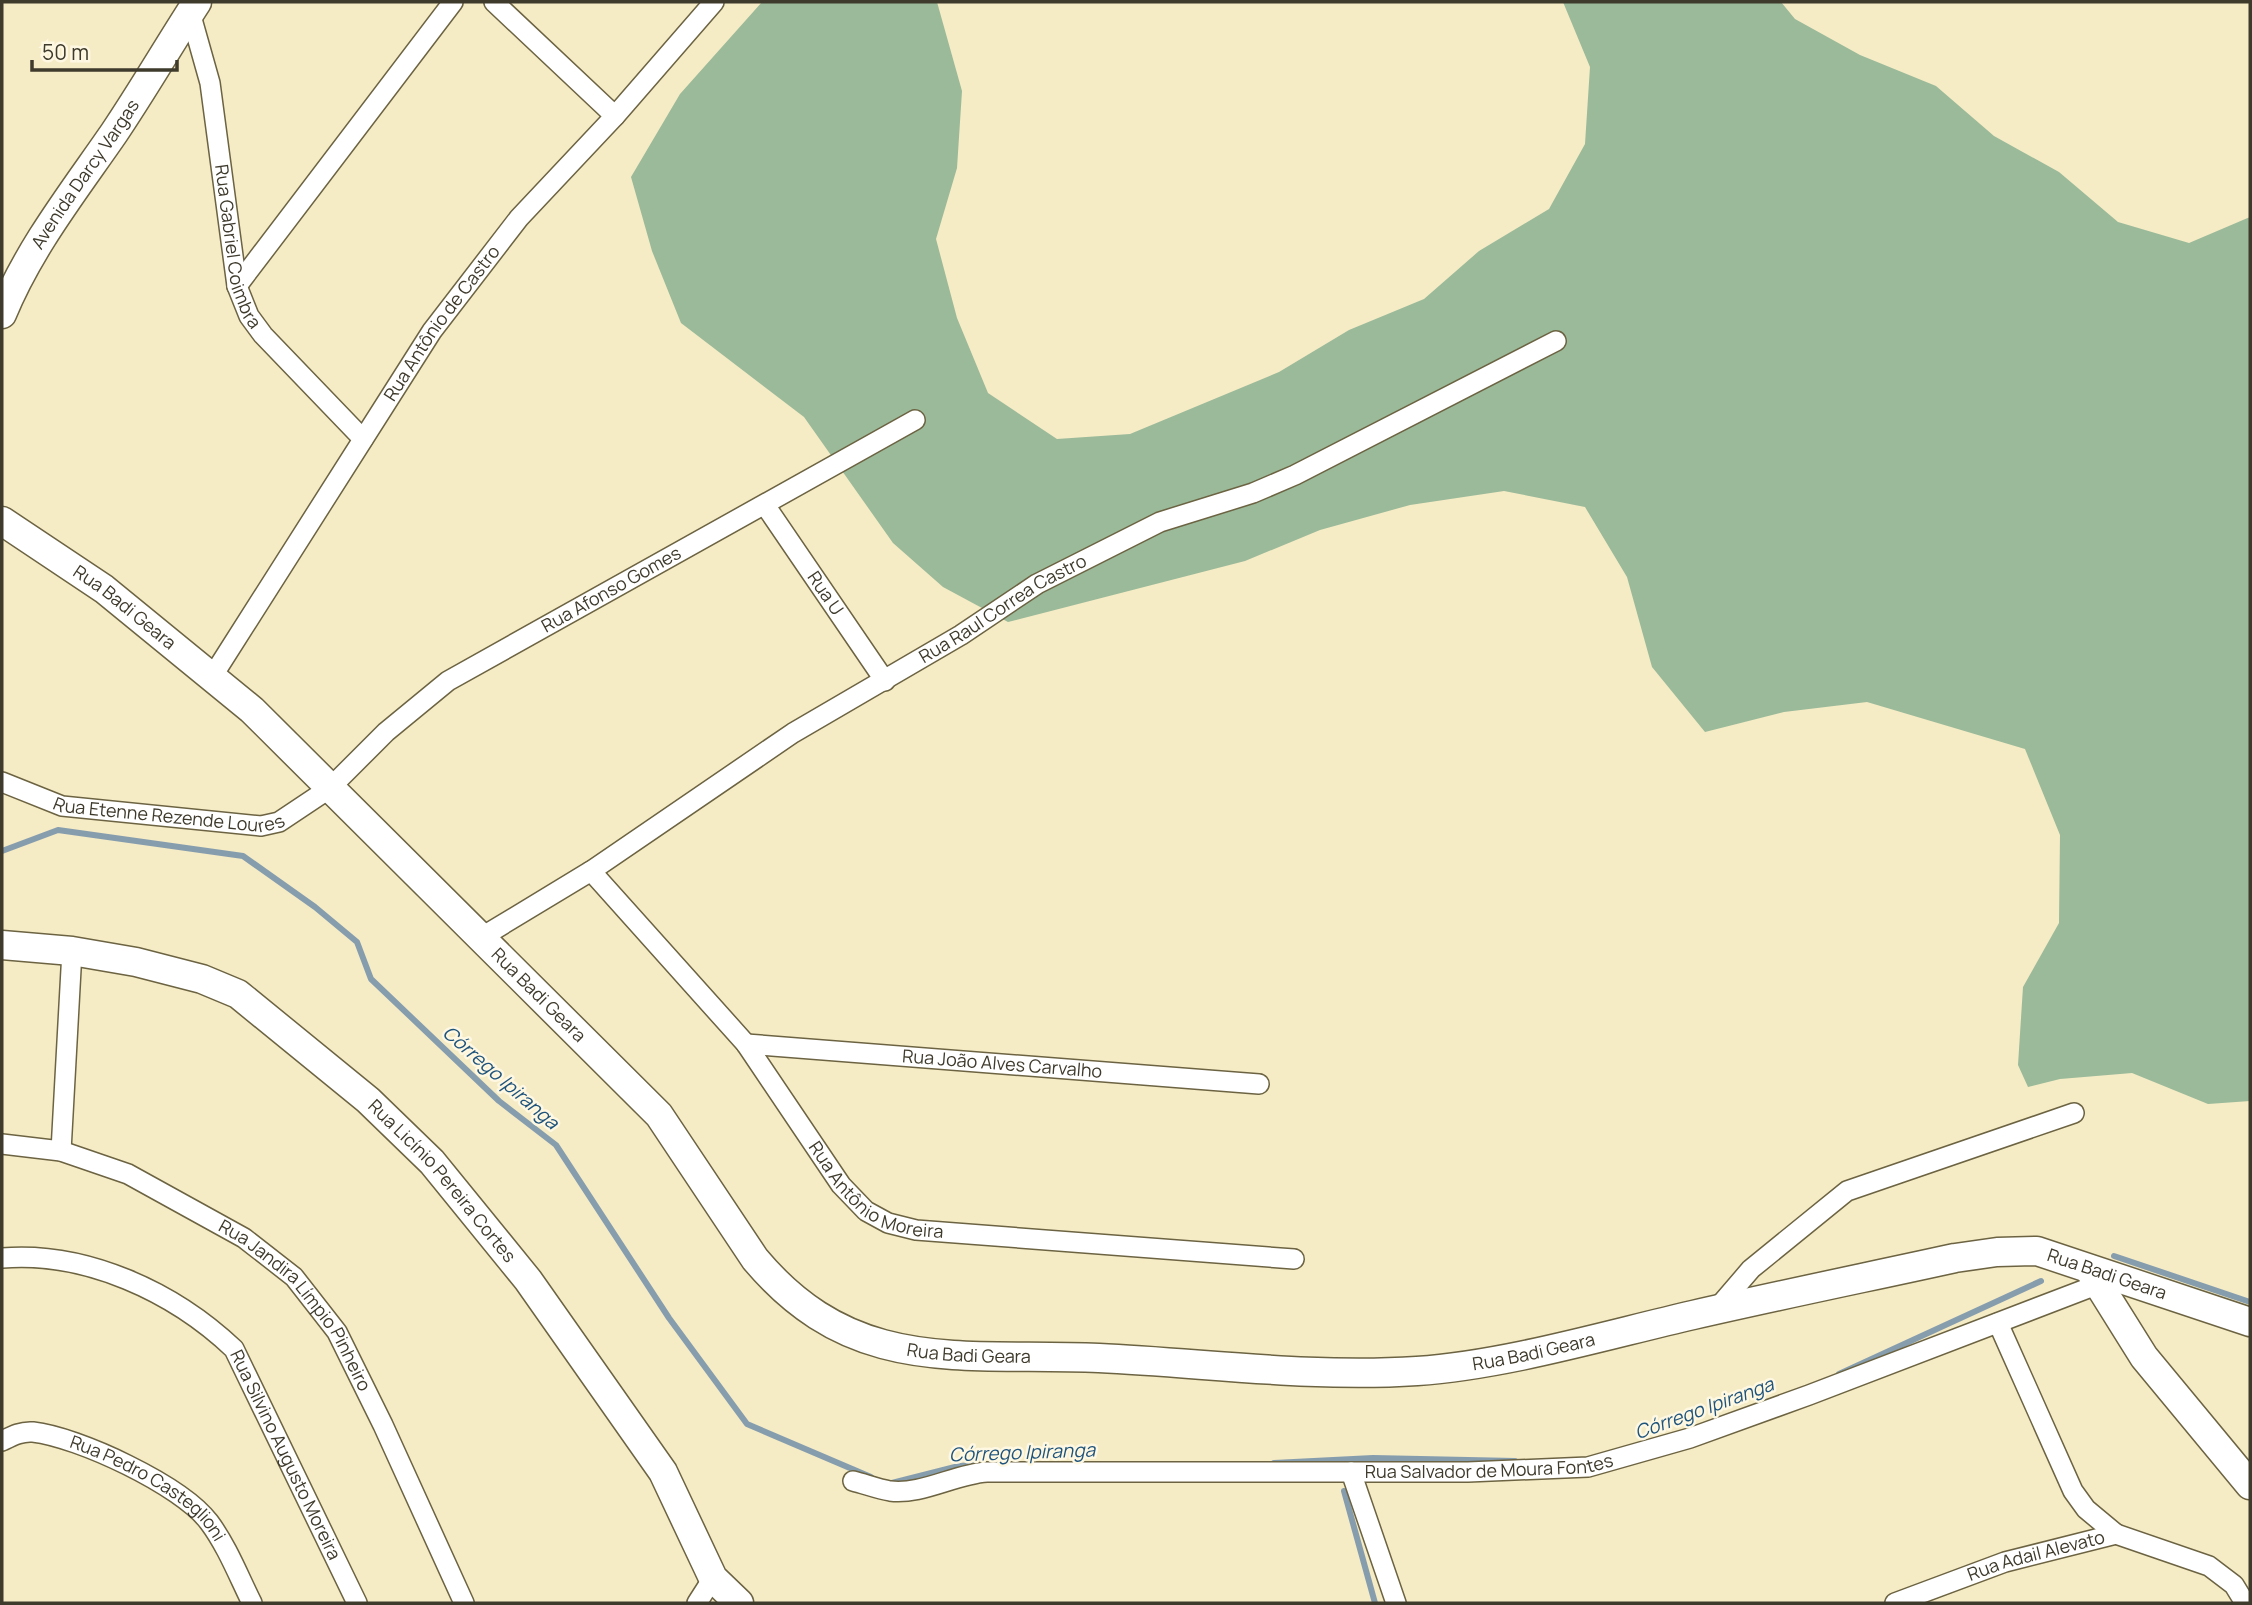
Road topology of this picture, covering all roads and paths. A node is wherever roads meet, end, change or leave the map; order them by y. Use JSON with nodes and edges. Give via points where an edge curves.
{"nodes":[{"id":1,"x":453,"y":2,"type":"edge"},
{"id":2,"x":494,"y":2,"type":"edge"},
{"id":3,"x":714,"y":2,"type":"edge"},
{"id":4,"x":193,"y":7,"type":"edge"},
{"id":5,"x":615,"y":116,"type":"junction"},
{"id":6,"x":237,"y":286,"type":"junction"},
{"id":7,"x":2,"y":314,"type":"edge"},
{"id":8,"x":1556,"y":341,"type":"dead end"},
{"id":9,"x":915,"y":419,"type":"dead end"},
{"id":10,"x":363,"y":439,"type":"junction"},
{"id":11,"x":765,"y":505,"type":"junction"},
{"id":12,"x":2,"y":521,"type":"edge"},
{"id":13,"x":212,"y":677,"type":"junction"},
{"id":14,"x":885,"y":681,"type":"junction"},
{"id":15,"x":2,"y":782,"type":"edge"},
{"id":16,"x":330,"y":788,"type":"junction"},
{"id":17,"x":590,"y":871,"type":"junction"},
{"id":18,"x":482,"y":937,"type":"junction"},
{"id":19,"x":2,"y":945,"type":"edge"},
{"id":20,"x":72,"y":951,"type":"junction"},
{"id":21,"x":746,"y":1044,"type":"junction"},
{"id":22,"x":1259,"y":1084,"type":"dead end"},
{"id":23,"x":2074,"y":1112,"type":"dead end"},
{"id":24,"x":2,"y":1144,"type":"edge"},
{"id":25,"x":61,"y":1151,"type":"junction"},
{"id":26,"x":2,"y":1258,"type":"edge"},
{"id":27,"x":1294,"y":1259,"type":"dead end"},
{"id":28,"x":2094,"y":1276,"type":"junction"},
{"id":29,"x":1715,"y":1311,"type":"junction"},
{"id":30,"x":2250,"y":1322,"type":"edge"},
{"id":31,"x":1998,"y":1323,"type":"junction"},
{"id":32,"x":2,"y":1441,"type":"edge"},
{"id":33,"x":1351,"y":1472,"type":"junction"},
{"id":34,"x":853,"y":1481,"type":"dead end"},
{"id":35,"x":2250,"y":1485,"type":"edge"},
{"id":36,"x":2116,"y":1534,"type":"junction"},
{"id":37,"x":713,"y":1578,"type":"junction"},
{"id":38,"x":252,"y":1603,"type":"edge"},
{"id":39,"x":357,"y":1603,"type":"edge"},
{"id":40,"x":464,"y":1603,"type":"edge"},
{"id":41,"x":697,"y":1603,"type":"edge"},
{"id":42,"x":739,"y":1603,"type":"edge"},
{"id":43,"x":1396,"y":1603,"type":"edge"},
{"id":44,"x":1895,"y":1603,"type":"edge"},
{"id":45,"x":2245,"y":1603,"type":"edge"}],
"edges":[{"from":1,"to":6,"type":"street"},
{"from":2,"to":5,"type":"street"},
{"from":3,"to":5,"type":"street","name":"Rua Antônio de Castro"},
{"from":4,"to":6,"type":"street","name":"Rua Gabriel Coimbra","via":[[211,83]]},
{"from":4,"to":7,"type":"street","name":"Avenida Darcy Vargas","via":[[48,228],[15,282]]},
{"from":5,"to":10,"type":"street","name":"Rua Antônio de Castro","via":[[519,219],[432,331]]},
{"from":6,"to":10,"type":"street","name":"Rua Gabriel Coimbra","via":[[263,335]]},
{"from":8,"to":14,"type":"street","name":"Rua Raul Correa Castro","via":[[1296,475],[1160,522],[1083,559]]},
{"from":9,"to":11,"type":"street","name":"Rua Afonso Gomes"},
{"from":10,"to":13,"type":"street","name":"Rua Antônio de Castro"},
{"from":11,"to":14,"type":"street","name":"Rua U"},
{"from":11,"to":16,"type":"street","name":"Rua Afonso Gomes","via":[[448,681],[386,732]]},
{"from":12,"to":13,"type":"street","name":"Rua Badi Geara","via":[[104,589]]},
{"from":13,"to":16,"type":"street","name":"Rua Badi Geara"},
{"from":14,"to":17,"type":"street","name":"Rua Raul Correa Castro","via":[[793,733]]},
{"from":15,"to":16,"type":"street","name":"Rua Etenne Rezende Loures","via":[[62,806],[245,827],[279,822]]},
{"from":16,"to":18,"type":"street","name":"Rua Badi Geara"},
{"from":17,"to":18,"type":"street","name":"Rua Raul Correa Castro"},
{"from":17,"to":21,"type":"street","name":"Rua Antônio Moreira"},
{"from":18,"to":29,"type":"street","name":"Rua Badi Geara","via":[[659,1115],[755,1259],[797,1303],[851,1335],[897,1350],[1301,1373],[1420,1371],[1595,1339]]},
{"from":19,"to":20,"type":"street","name":"Rua Licínio Pereira Cortes"},
{"from":20,"to":25,"type":"street"},
{"from":20,"to":37,"type":"street","name":"Rua Licínio Pereira Cortes","via":[[170,970],[237,994],[368,1100],[423,1153],[528,1280],[663,1472]]},
{"from":21,"to":22,"type":"street","name":"Rua João Alves Carvalho"},
{"from":21,"to":27,"type":"street","name":"Rua Antônio Moreira","via":[[841,1185],[866,1211],[888,1223],[916,1230]]},
{"from":23,"to":29,"type":"street","via":[[1847,1191],[1751,1269]]},
{"from":24,"to":25,"type":"street","name":"Rua Jandira Límpio Pinheiro"},
{"from":25,"to":40,"type":"street","name":"Rua Jandira Límpio Pinheiro","via":[[128,1174],[244,1238],[294,1277],[337,1332]]},
{"from":26,"to":39,"type":"street","name":"Rua Silvino Augusto Moreira","via":[[65,1260],[121,1277],[205,1321],[234,1349]]},
{"from":28,"to":29,"type":"street","name":"Rua Badi Geara","via":[[2037,1251],[1997,1252]]},
{"from":28,"to":30,"type":"street","name":"Rua Badi Geara"},
{"from":28,"to":31,"type":"street","name":"Rua Salvador de Moura Fontes"},
{"from":28,"to":35,"type":"street","via":[[2144,1357]]},
{"from":31,"to":33,"type":"street","name":"Rua Salvador de Moura Fontes","via":[[1809,1395],[1616,1461],[1588,1467],[1482,1472]]},
{"from":31,"to":36,"type":"street","via":[[2073,1491]]},
{"from":32,"to":38,"type":"street","name":"Rua Pedro Casteglioni","via":[[32,1432],[76,1442],[128,1466],[187,1502],[208,1521]]},
{"from":33,"to":34,"type":"street","name":"Rua Salvador de Moura Fontes","via":[[987,1472],[897,1491]]},
{"from":33,"to":43,"type":"street"},
{"from":36,"to":44,"type":"street","name":"Rua Adail Alevato","via":[[2005,1562]]},
{"from":36,"to":45,"type":"street","name":"Rua Adail Alevato","via":[[2208,1566],[2234,1585]]},
{"from":37,"to":41,"type":"street"},
{"from":37,"to":42,"type":"street","name":"Rua Licínio Pereira Cortes"}]}
